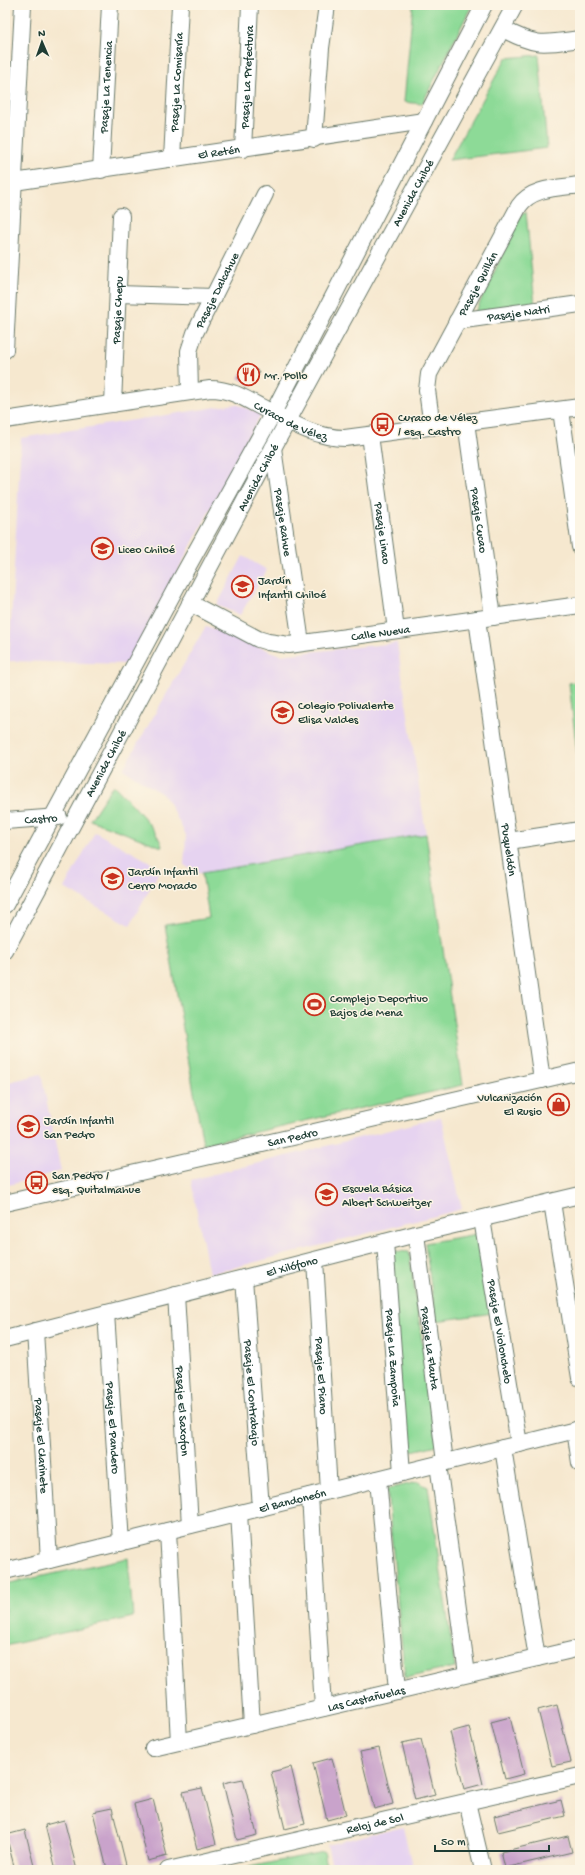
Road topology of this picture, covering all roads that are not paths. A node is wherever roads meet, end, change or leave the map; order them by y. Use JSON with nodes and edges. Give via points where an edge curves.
{"nodes":[{"id":1,"x":23,"y":5,"type":"edge"},
{"id":2,"x":110,"y":5,"type":"edge"},
{"id":3,"x":180,"y":5,"type":"edge"},
{"id":4,"x":250,"y":5,"type":"edge"},
{"id":5,"x":328,"y":5,"type":"edge"},
{"id":6,"x":484,"y":5,"type":"edge"},
{"id":7,"x":516,"y":5,"type":"edge"},
{"id":8,"x":503,"y":29,"type":"junction"},
{"id":9,"x":580,"y":39,"type":"edge"},
{"id":10,"x":424,"y":122,"type":"junction"},
{"id":11,"x":314,"y":138,"type":"junction"},
{"id":12,"x":243,"y":149,"type":"junction"},
{"id":13,"x":172,"y":159,"type":"junction"},
{"id":14,"x":101,"y":170,"type":"junction"},
{"id":15,"x":14,"y":182,"type":"junction"},
{"id":16,"x":580,"y":185,"type":"edge"},
{"id":17,"x":265,"y":194,"type":"dead end"},
{"id":18,"x":121,"y":216,"type":"dead end"},
{"id":19,"x":118,"y":294,"type":"junction"},
{"id":20,"x":214,"y":297,"type":"junction"},
{"id":21,"x":580,"y":304,"type":"edge"},
{"id":22,"x":457,"y":321,"type":"junction"},
{"id":23,"x":5,"y":350,"type":"edge"},
{"id":24,"x":190,"y":392,"type":"junction"},
{"id":25,"x":113,"y":404,"type":"junction"},
{"id":26,"x":580,"y":407,"type":"edge"},
{"id":27,"x":560,"y":410,"type":"junction"},
{"id":28,"x":273,"y":413,"type":"junction"},
{"id":29,"x":5,"y":420,"type":"edge"},
{"id":30,"x":288,"y":421,"type":"junction"},
{"id":31,"x":466,"y":422,"type":"junction"},
{"id":32,"x":432,"y":427,"type":"junction"},
{"id":33,"x":370,"y":435,"type":"junction"},
{"id":34,"x":273,"y":448,"type":"junction"},
{"id":35,"x":580,"y":547,"type":"edge"},
{"id":36,"x":190,"y":603,"type":"junction"},
{"id":37,"x":580,"y":605,"type":"edge"},
{"id":38,"x":485,"y":618,"type":"junction"},
{"id":39,"x":396,"y":630,"type":"junction"},
{"id":40,"x":301,"y":644,"type":"junction"},
{"id":41,"x":77,"y":814,"type":"junction"},
{"id":42,"x":50,"y":818,"type":"junction"},
{"id":43,"x":5,"y":822,"type":"edge"},
{"id":44,"x":580,"y":830,"type":"edge"},
{"id":45,"x":508,"y":841,"type":"junction"},
{"id":46,"x":5,"y":905,"type":"edge"},
{"id":47,"x":5,"y":951,"type":"edge"},
{"id":48,"x":580,"y":1071,"type":"edge"},
{"id":49,"x":542,"y":1080,"type":"junction"},
{"id":50,"x":580,"y":1195,"type":"edge"},
{"id":51,"x":552,"y":1202,"type":"junction"},
{"id":52,"x":5,"y":1203,"type":"edge"},
{"id":53,"x":482,"y":1218,"type":"junction"},
{"id":54,"x":416,"y":1234,"type":"junction"},
{"id":55,"x":385,"y":1242,"type":"junction"},
{"id":56,"x":315,"y":1260,"type":"junction"},
{"id":57,"x":244,"y":1278,"type":"junction"},
{"id":58,"x":176,"y":1295,"type":"junction"},
{"id":59,"x":106,"y":1313,"type":"junction"},
{"id":60,"x":35,"y":1331,"type":"junction"},
{"id":61,"x":5,"y":1339,"type":"edge"},
{"id":62,"x":580,"y":1378,"type":"edge"},
{"id":63,"x":577,"y":1429,"type":"edge"},
{"id":64,"x":519,"y":1444,"type":"junction"},
{"id":65,"x":503,"y":1448,"type":"junction"},
{"id":66,"x":441,"y":1463,"type":"junction"},
{"id":67,"x":580,"y":1463,"type":"edge"},
{"id":68,"x":402,"y":1473,"type":"junction"},
{"id":69,"x":378,"y":1479,"type":"junction"},
{"id":70,"x":329,"y":1491,"type":"junction"},
{"id":71,"x":310,"y":1496,"type":"junction"},
{"id":72,"x":261,"y":1508,"type":"junction"},
{"id":73,"x":239,"y":1513,"type":"junction"},
{"id":74,"x":190,"y":1525,"type":"junction"},
{"id":75,"x":168,"y":1531,"type":"junction"},
{"id":76,"x":120,"y":1543,"type":"junction"},
{"id":77,"x":49,"y":1560,"type":"junction"},
{"id":78,"x":5,"y":1571,"type":"edge"},
{"id":79,"x":580,"y":1648,"type":"edge"},
{"id":80,"x":537,"y":1658,"type":"junction"},
{"id":81,"x":467,"y":1674,"type":"junction"},
{"id":82,"x":397,"y":1691,"type":"junction"},
{"id":83,"x":323,"y":1708,"type":"junction"},
{"id":84,"x":252,"y":1725,"type":"junction"},
{"id":85,"x":179,"y":1742,"type":"junction"},
{"id":86,"x":153,"y":1748,"type":"dead end"},
{"id":87,"x":580,"y":1776,"type":"edge"},
{"id":88,"x":467,"y":1802,"type":"junction"},
{"id":89,"x":168,"y":1870,"type":"edge"},
{"id":90,"x":483,"y":1870,"type":"edge"}],
"edges":[{"from":1,"to":15,"type":"street"},
{"from":2,"to":14,"type":"street","name":"Pasaje La Tenencia"},
{"from":3,"to":13,"type":"street","name":"Pasaje La Comisaría"},
{"from":4,"to":12,"type":"street","name":"Pasaje La Prefectura"},
{"from":5,"to":11,"type":"street","via":[[321,48]]},
{"from":6,"to":10,"type":"street","name":"Avenida Chiloé"},
{"from":7,"to":8,"type":"street","name":"Avenida Chiloé"},
{"from":8,"to":9,"type":"street","via":[[534,43]]},
{"from":8,"to":30,"type":"street","name":"Avenida Chiloé"},
{"from":10,"to":11,"type":"street","name":"El Retén"},
{"from":10,"to":28,"type":"street","name":"Avenida Chiloé"},
{"from":11,"to":12,"type":"street","name":"El Retén"},
{"from":12,"to":13,"type":"street","name":"El Retén"},
{"from":13,"to":14,"type":"street","name":"El Retén"},
{"from":14,"to":15,"type":"street","name":"El Retén"},
{"from":15,"to":23,"type":"street"},
{"from":16,"to":22,"type":"street","name":"Pasaje Quillán","via":[[538,191],[523,200]]},
{"from":17,"to":20,"type":"street","name":"Pasaje Dalcahue"},
{"from":18,"to":19,"type":"street","name":"Pasaje Chepu"},
{"from":19,"to":20,"type":"street"},
{"from":19,"to":25,"type":"street","name":"Pasaje Chepu"},
{"from":20,"to":24,"type":"street","name":"Pasaje Dalcahue","via":[[195,333],[189,351]]},
{"from":21,"to":22,"type":"street","name":"Pasaje Natri"},
{"from":22,"to":32,"type":"street","name":"Pasaje Quillán","via":[[427,379]]},
{"from":24,"to":25,"type":"street","name":"Curaco de Vélez"},
{"from":24,"to":28,"type":"street","name":"Curaco de Vélez","via":[[210,389],[229,391]]},
{"from":25,"to":29,"type":"street","name":"Curaco de Vélez"},
{"from":26,"to":27,"type":"street","name":"Curaco de Vélez"},
{"from":27,"to":31,"type":"street","name":"Curaco de Vélez"},
{"from":27,"to":35,"type":"street"},
{"from":28,"to":30,"type":"street","name":"Curaco de Vélez"},
{"from":28,"to":42,"type":"street","name":"Avenida Chiloé"},
{"from":30,"to":33,"type":"street","name":"Curaco de Vélez","via":[[307,431],[332,438]]},
{"from":30,"to":34,"type":"street","name":"Avenida Chiloé"},
{"from":31,"to":32,"type":"street","name":"Curaco de Vélez"},
{"from":31,"to":38,"type":"street","name":"Pasaje Cucao"},
{"from":32,"to":33,"type":"street","name":"Curaco de Vélez"},
{"from":33,"to":39,"type":"street","name":"Pasaje Linao"},
{"from":34,"to":36,"type":"street","name":"Avenida Chiloé"},
{"from":34,"to":40,"type":"street","name":"Pasaje Rahue"},
{"from":36,"to":40,"type":"street","name":"Calle Nueva","via":[[258,639],[278,644]]},
{"from":36,"to":41,"type":"street","name":"Avenida Chiloé"},
{"from":37,"to":38,"type":"street","name":"Calle Nueva"},
{"from":38,"to":39,"type":"street","name":"Calle Nueva"},
{"from":38,"to":45,"type":"street","name":"Puqueldón"},
{"from":39,"to":40,"type":"street","name":"Calle Nueva"},
{"from":41,"to":42,"type":"street","name":"Castro"},
{"from":41,"to":47,"type":"street","name":"Avenida Chiloé"},
{"from":42,"to":43,"type":"street","name":"Castro"},
{"from":42,"to":46,"type":"street","name":"Avenida Chiloé"},
{"from":44,"to":45,"type":"street"},
{"from":45,"to":49,"type":"street","name":"Puqueldón"},
{"from":48,"to":49,"type":"street","name":"San Pedro"},
{"from":49,"to":52,"type":"street","name":"San Pedro"},
{"from":50,"to":51,"type":"street","name":"El Xilófono"},
{"from":51,"to":53,"type":"street","name":"El Xilófono"},
{"from":51,"to":62,"type":"street"},
{"from":53,"to":54,"type":"street","name":"El Xilófono"},
{"from":53,"to":64,"type":"street","name":"Pasaje El Violonchelo"},
{"from":54,"to":55,"type":"street","name":"El Xilófono"},
{"from":54,"to":66,"type":"street","name":"Pasaje La Flauta"},
{"from":55,"to":56,"type":"street","name":"El Xilófono"},
{"from":55,"to":68,"type":"street","name":"Pasaje La Zampoña"},
{"from":56,"to":57,"type":"street","name":"El Xilófono"},
{"from":56,"to":70,"type":"street","name":"Pasaje El Piano"},
{"from":57,"to":58,"type":"street","name":"El Xilófono"},
{"from":57,"to":72,"type":"street","name":"Pasaje El Contrabajo"},
{"from":58,"to":59,"type":"street","name":"El Xilófono"},
{"from":58,"to":74,"type":"street","name":"Pasaje El Saxofon"},
{"from":59,"to":60,"type":"street","name":"El Xilófono"},
{"from":59,"to":76,"type":"street","name":"Pasaje El Pandero"},
{"from":60,"to":61,"type":"street","name":"El Xilófono"},
{"from":60,"to":77,"type":"street","name":"Pasaje El Clarinete"},
{"from":63,"to":64,"type":"street","name":"El Bandoneón"},
{"from":63,"to":67,"type":"street"},
{"from":64,"to":65,"type":"street","name":"El Bandoneón"},
{"from":65,"to":66,"type":"street","name":"El Bandoneón"},
{"from":65,"to":80,"type":"street"},
{"from":66,"to":68,"type":"street","name":"El Bandoneón"},
{"from":66,"to":81,"type":"street","name":"Pasaje La Flauta"},
{"from":68,"to":69,"type":"street","name":"El Bandoneón"},
{"from":69,"to":70,"type":"street","name":"El Bandoneón"},
{"from":69,"to":82,"type":"street"},
{"from":70,"to":71,"type":"street","name":"El Bandoneón"},
{"from":71,"to":72,"type":"street","name":"El Bandoneón"},
{"from":71,"to":83,"type":"street"},
{"from":72,"to":73,"type":"street","name":"El Bandoneón"},
{"from":73,"to":74,"type":"street","name":"El Bandoneón"},
{"from":73,"to":84,"type":"street"},
{"from":74,"to":75,"type":"street","name":"El Bandoneón"},
{"from":75,"to":76,"type":"street","name":"El Bandoneón"},
{"from":75,"to":85,"type":"street"},
{"from":76,"to":77,"type":"street","name":"El Bandoneón"},
{"from":77,"to":78,"type":"street","name":"El Bandoneón"},
{"from":79,"to":80,"type":"street","name":"Las Castañuelas"},
{"from":80,"to":81,"type":"street","name":"Las Castañuelas"},
{"from":81,"to":82,"type":"street","name":"Las Castañuelas"},
{"from":82,"to":83,"type":"street","name":"Las Castañuelas"},
{"from":83,"to":84,"type":"street","name":"Las Castañuelas"},
{"from":84,"to":85,"type":"street","name":"Las Castañuelas"},
{"from":85,"to":86,"type":"street","name":"Las Castañuelas"},
{"from":87,"to":88,"type":"street","name":"Reloj de Sol"},
{"from":88,"to":89,"type":"street","name":"Reloj de Sol"},
{"from":88,"to":90,"type":"street"}]}
